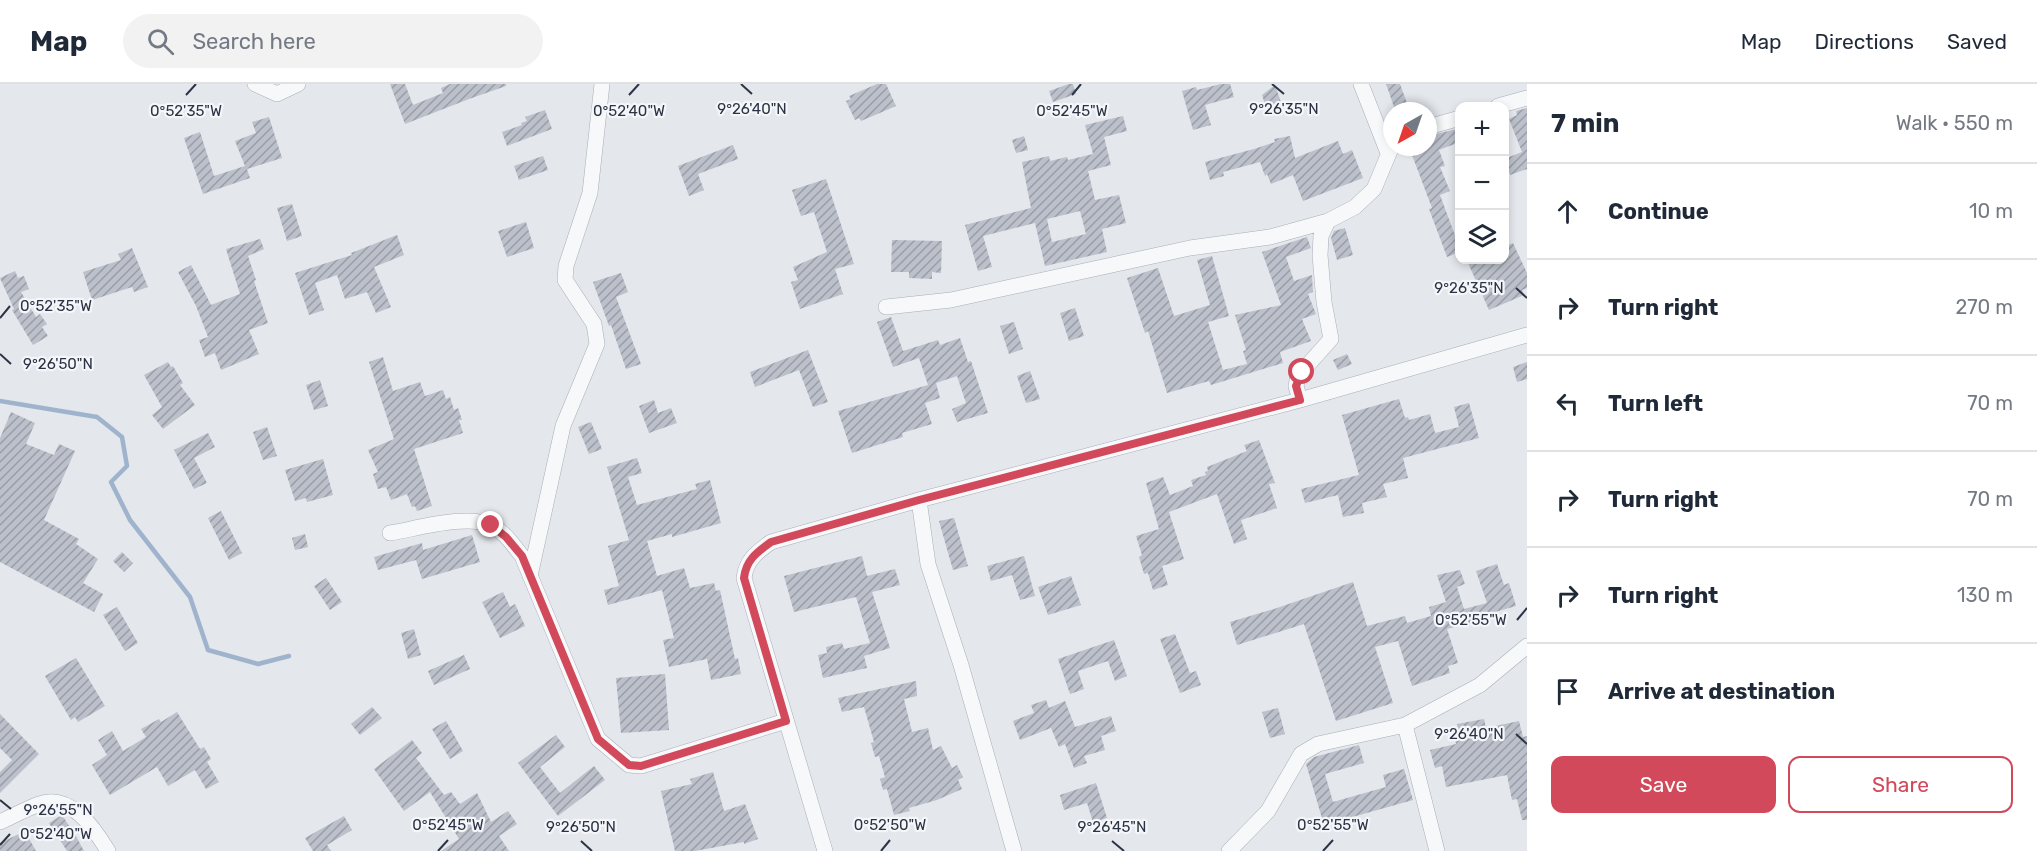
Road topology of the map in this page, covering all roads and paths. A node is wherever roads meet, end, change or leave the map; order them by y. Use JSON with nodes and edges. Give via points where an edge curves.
{"nodes":[{"id":1,"x":255,"y":84,"type":"edge"},
{"id":2,"x":298,"y":84,"type":"edge"},
{"id":3,"x":602,"y":84,"type":"edge"},
{"id":4,"x":1362,"y":84,"type":"edge"},
{"id":5,"x":1527,"y":98,"type":"edge"},
{"id":6,"x":1509,"y":103,"type":"edge"},
{"id":7,"x":1455,"y":119,"type":"edge"},
{"id":8,"x":1437,"y":124,"type":"edge"},
{"id":9,"x":1383,"y":133,"type":"edge"},
{"id":10,"x":1387,"y":156,"type":"edge"},
{"id":11,"x":1328,"y":220,"type":"junction"},
{"id":12,"x":886,"y":307,"type":"dead end"},
{"id":13,"x":1527,"y":335,"type":"edge"},
{"id":14,"x":1300,"y":400,"type":"junction"},
{"id":15,"x":919,"y":500,"type":"junction"},
{"id":16,"x":390,"y":533,"type":"dead end"},
{"id":17,"x":530,"y":576,"type":"junction"},
{"id":18,"x":1527,"y":646,"type":"edge"},
{"id":19,"x":786,"y":721,"type":"junction"},
{"id":20,"x":1405,"y":725,"type":"junction"},
{"id":21,"x":0,"y":822,"type":"edge"},
{"id":22,"x":108,"y":851,"type":"edge"},
{"id":23,"x":825,"y":851,"type":"edge"},
{"id":24,"x":1014,"y":851,"type":"edge"},
{"id":25,"x":1229,"y":851,"type":"edge"},
{"id":26,"x":1437,"y":851,"type":"edge"}],
"edges":[{"from":1,"to":2,"type":"street","via":[[277,94]]},
{"from":3,"to":17,"type":"street","via":[[590,193],[566,266],[566,280],[594,324],[597,344],[563,426]]},
{"from":4,"to":9,"type":"street"},
{"from":5,"to":6,"type":"street"},
{"from":7,"to":8,"type":"street"},
{"from":10,"to":11,"type":"street","via":[[1374,189],[1355,207]]},
{"from":11,"to":12,"type":"street","via":[[1270,237],[1190,248],[951,300]]},
{"from":11,"to":14,"type":"street","via":[[1321,236],[1320,255],[1331,339],[1298,376]]},
{"from":13,"to":14,"type":"street"},
{"from":14,"to":15,"type":"street"},
{"from":15,"to":19,"type":"street","via":[[771,542],[746,566],[744,578]]},
{"from":15,"to":24,"type":"street","via":[[928,564]]},
{"from":16,"to":17,"type":"street","via":[[467,520],[491,525],[522,556]]},
{"from":17,"to":19,"type":"street","via":[[598,739],[629,765],[641,766]]},
{"from":18,"to":20,"type":"street","via":[[1480,685]]},
{"from":19,"to":23,"type":"street"},
{"from":20,"to":25,"type":"street","via":[[1318,744],[1301,754],[1268,811]]},
{"from":20,"to":26,"type":"street"},
{"from":21,"to":22,"type":"street","via":[[42,803],[60,803],[85,819]]}]}
